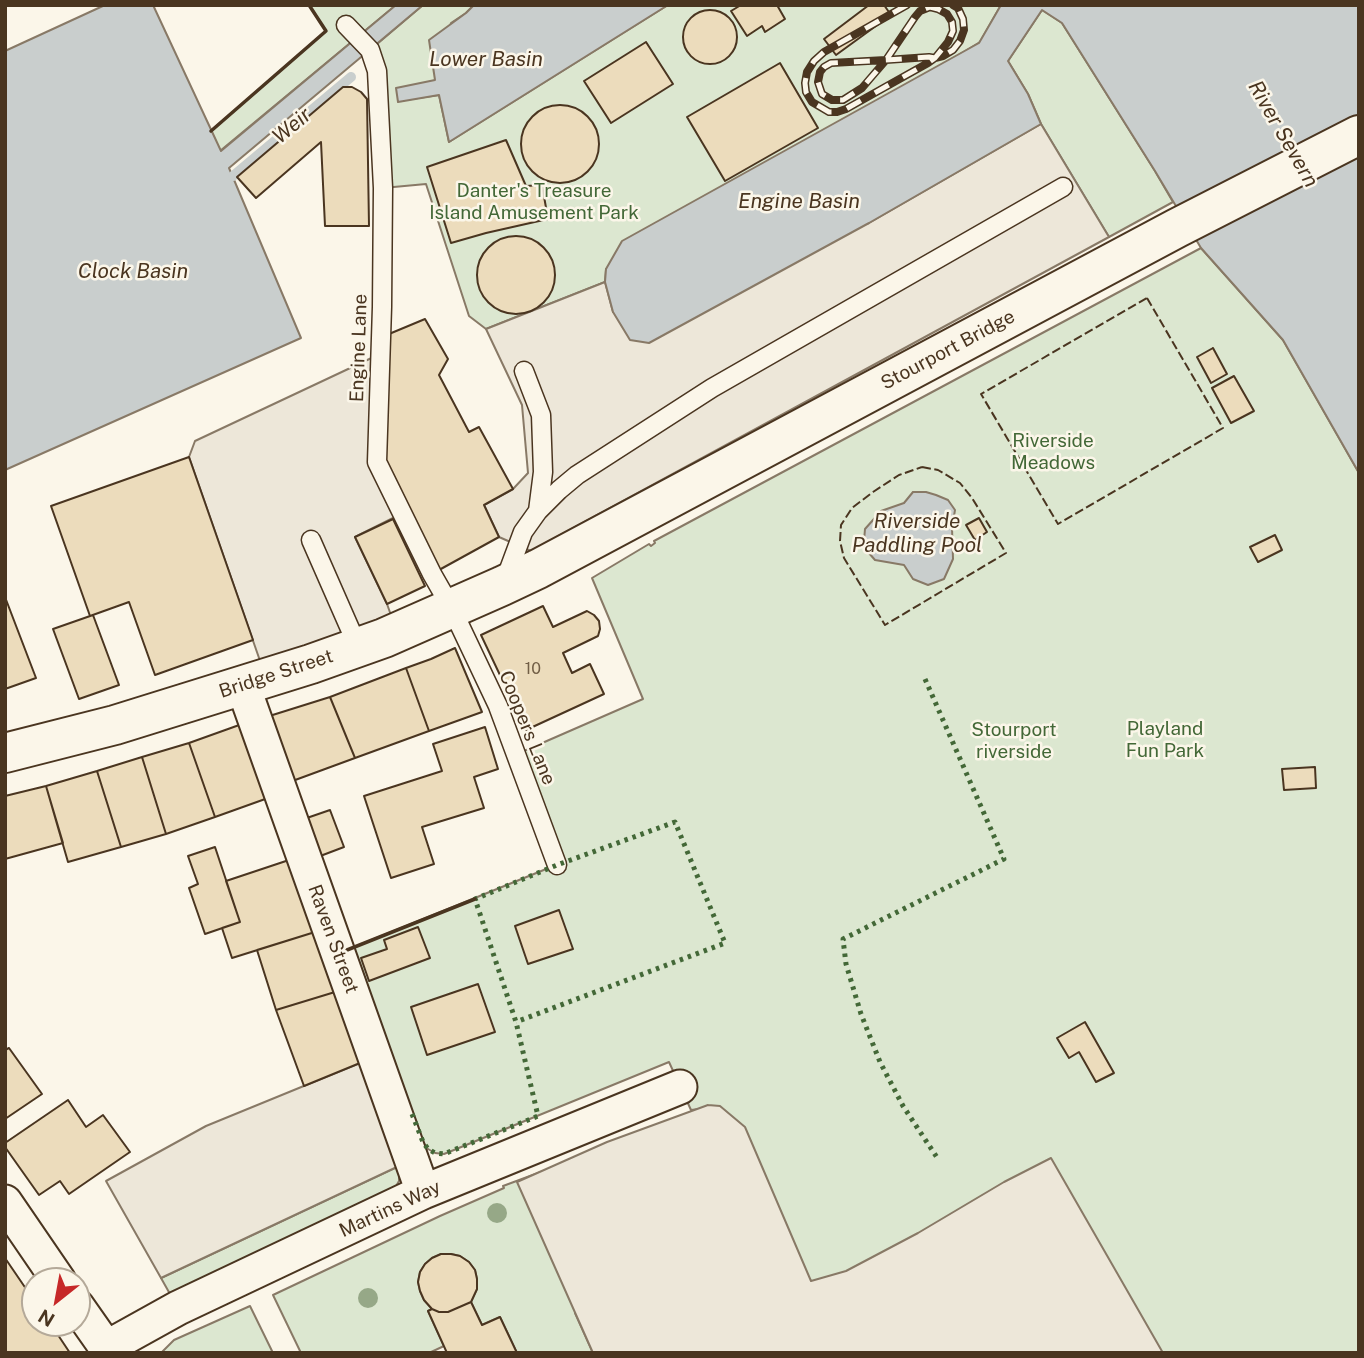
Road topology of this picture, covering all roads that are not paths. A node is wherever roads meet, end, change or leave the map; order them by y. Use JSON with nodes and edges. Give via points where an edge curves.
{"nodes":[{"id":1,"x":346,"y":25,"type":"dead end"},
{"id":2,"x":1359,"y":135,"type":"edge"},
{"id":3,"x":1063,"y":187,"type":"dead end"},
{"id":4,"x":524,"y":371,"type":"dead end"},
{"id":5,"x":538,"y":511,"type":"junction"},
{"id":6,"x":311,"y":540,"type":"dead end"},
{"id":7,"x":538,"y":569,"type":"joint"},
{"id":8,"x":502,"y":586,"type":"junction"},
{"id":9,"x":452,"y":609,"type":"junction"},
{"id":10,"x":358,"y":647,"type":"junction"},
{"id":11,"x":243,"y":686,"type":"junction"},
{"id":12,"x":5,"y":753,"type":"edge"},
{"id":13,"x":557,"y":865,"type":"dead end"},
{"id":14,"x":680,"y":1087,"type":"dead end"},
{"id":15,"x":423,"y":1192,"type":"junction"},
{"id":16,"x":5,"y":1202,"type":"edge"},
{"id":17,"x":49,"y":1267,"type":"edge"},
{"id":18,"x":91,"y":1326,"type":"edge"},
{"id":19,"x":108,"y":1350,"type":"edge"}],
"edges":[{"from":1,"to":9,"type":"lane","name":"Engine Lane","via":[[370,50],[377,71],[383,201],[377,462]]},
{"from":2,"to":7,"type":"main road","name":"Stourport Bridge"},
{"from":3,"to":5,"type":"lane","via":[[712,388],[577,475]]},
{"from":4,"to":5,"type":"lane","via":[[541,415],[543,472]]},
{"from":5,"to":8,"type":"lane","via":[[523,532]]},
{"from":6,"to":10,"type":"lane"},
{"from":7,"to":8,"type":"main road","name":"Bridge Street"},
{"from":8,"to":9,"type":"main road","name":"Bridge Street"},
{"from":9,"to":10,"type":"main road","name":"Bridge Street"},
{"from":9,"to":13,"type":"lane","name":"Coopers Lane","via":[[499,706]]},
{"from":10,"to":11,"type":"main road","name":"Bridge Street"},
{"from":11,"to":12,"type":"main road","name":"Bridge Street"},
{"from":11,"to":15,"type":"street","name":"Raven Street"},
{"from":14,"to":15,"type":"street","name":"Martins Way"},
{"from":15,"to":19,"type":"street","name":"Martins Way","via":[[178,1308]]},
{"from":16,"to":17,"type":"street"},
{"from":18,"to":19,"type":"street"}]}
